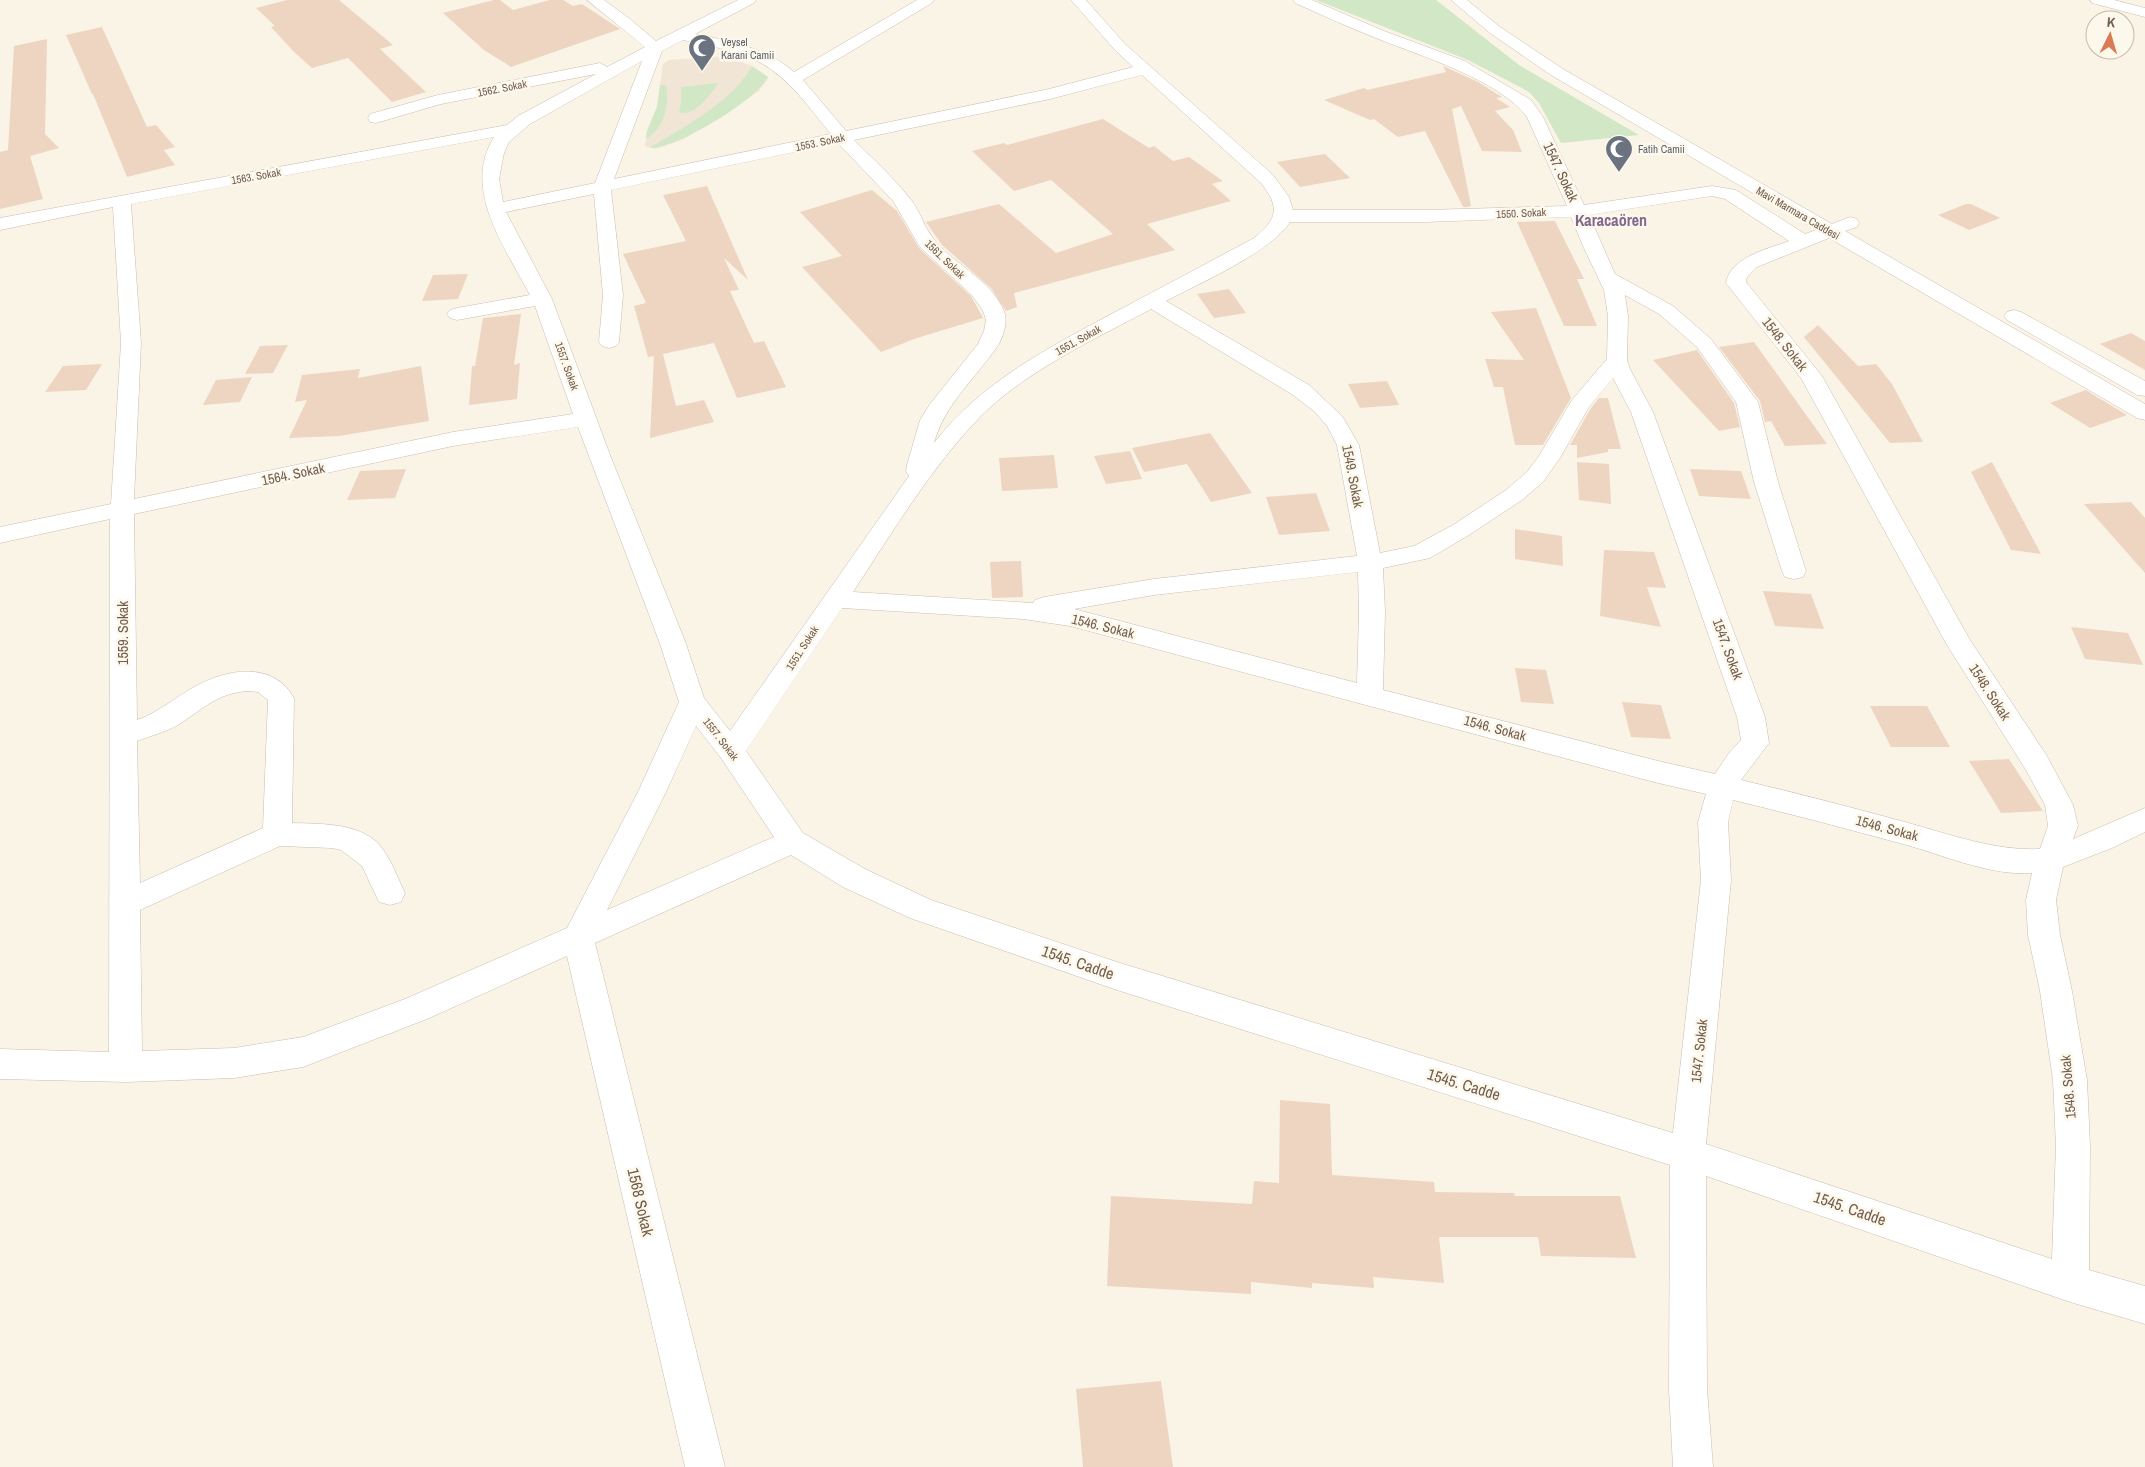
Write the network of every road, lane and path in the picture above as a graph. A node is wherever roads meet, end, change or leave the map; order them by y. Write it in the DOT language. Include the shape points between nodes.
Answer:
graph roads {
  1 [pos="594,0"];
  2 [pos="927,0"];
  3 [pos="1078,0"];
  4 [pos="1300,0"];
  5 [pos="1458,0"];
  6 [pos="1484,0"];
  7 [pos="2097,0"];
  8 [pos="741,1"];
  9 [pos="2144,12"];
  10 [pos="682,35"];
  11 [pos="655,48"];
  12 [pos="628,62"];
  13 [pos="1145,69"];
  14 [pos="794,79"];
  15 [pos="512,86"];
  16 [pos="376,118"];
  17 [pos="518,124"];
  18 [pos="843,138"];
  19 [pos="602,187"];
  20 [pos="122,200"];
  21 [pos="495,209"];
  22 [pos="1578,211"];
  23 [pos="1283,216"];
  24 [pos="0,224"];
  25 [pos="1840,227"];
  26 [pos="1802,241"];
  27 [pos="1945,277"];
  28 [pos="1610,278"];
  29 [pos="542,299"];
  30 [pos="1151,300"];
  31 [pos="1997,307"];
  32 [pos="457,314"];
  33 [pos="610,342"];
  34 [pos="1617,360"];
  35 [pos="2145,390"];
  36 [pos="2145,414"];
  37 [pos="586,419"];
  38 [pos="914,485"];
  39 [pos="122,509"];
  40 [pos="0,535"];
  41 [pos="1370,563"];
  42 [pos="1794,571"];
  43 [pos="834,598"];
  44 [pos="1023,610"];
  45 [pos="1370,695"];
  46 [pos="692,702"];
  47 [pos="123,735"];
  48 [pos="731,751"];
  49 [pos="1722,787"];
  50 [pos="2145,819"];
  51 [pos="277,834"];
  52 [pos="793,841"];
  53 [pos="2050,860"];
  54 [pos="390,892"];
  55 [pos="124,904"];
  56 [pos="578,937"];
  57 [pos="0,1064"];
  58 [pos="126,1067"];
  59 [pos="1688,1154"];
  60 [pos="2070,1283"];
  61 [pos="2145,1305"];
  62 [pos="705,1467"];
  63 [pos="1693,1467"];
  1 -- 11 [label="street"];
  2 -- 14 [label="street"];
  3 -- 13 [label="street" via="1120,47"];
  4 -- 22 [label="street, 1547. Sokak" via="1458,64 1519,98 1535,117"];
  5 -- 25 [label="street, Mavi Marmara Caddesi" via="1557,72"];
  6 -- 25 [label="street" via="1579,68"];
  7 -- 9 [label="street"];
  8 -- 10 [label="street, 1557. Sokak"];
  10 -- 11 [label="street, 1557. Sokak"];
  10 -- 14 [label="street, 1561. Sokak" via="766,59"];
  11 -- 12 [label="street, 1557. Sokak"];
  11 -- 19 [label="street"];
  12 -- 15 [label="street, 1562. Sokak"];
  12 -- 17 [label="street, 1557. Sokak"];
  13 -- 18 [label="street, 1553. Sokak" via="1050,94"];
  13 -- 23 [label="street" via="1268,179 1281,196"];
  14 -- 18 [label="street, 1561. Sokak"];
  15 -- 16 [label="street, 1562. Sokak" via="438,100"];
  15 -- 17 [label="street"];
  17 -- 20 [label="street, 1563. Sokak"];
  17 -- 21 [label="street, 1557. Sokak" via="501,140 495,153 490,179"];
  18 -- 19 [label="street, 1553. Sokak"];
  18 -- 38 [label="street, 1561. Sokak" via="908,207 918,231 928,244 994,310 996,320 990,343 931,420"];
  19 -- 21 [label="street, 1553. Sokak"];
  19 -- 33 [label="street" via="613,295"];
  20 -- 24 [label="street, 1563. Sokak"];
  20 -- 39 [label="street, 1559. Sokak" via="132,343"];
  21 -- 29 [label="street, 1557. Sokak"];
  22 -- 23 [label="street, 1550. Sokak" via="1434,216"];
  22 -- 26 [label="street, 1550. Sokak" via="1700,192 1721,192 1730,194"];
  22 -- 28 [label="street, 1547. Sokak" via="1589,241"];
  23 -- 30 [label="street, 1551. Sokak" via="1261,242"];
  25 -- 26 [label="street, 1548. Sokak"];
  25 -- 27 [label="street"];
  25 -- 36 [label="street, Mavi Marmara Caddesi"];
  26 -- 53 [label="street, 1548. Sokak" via="1750,263 1737,276 1736,283 1810,376 1960,645 2037,764 2059,805 2063,826"];
  28 -- 34 [label="street, 1547. Sokak" via="1618,316"];
  28 -- 42 [label="street" via="1666,310 1704,343 1747,402 1766,482"];
  29 -- 32 [label="street"];
  29 -- 37 [label="street, 1557. Sokak"];
  30 -- 38 [label="street, 1551. Sokak" via="1067,346 1004,386 974,411"];
  30 -- 41 [label="street, 1549. Sokak" via="1282,377 1333,416 1348,445"];
  31 -- 35 [label="street"];
  34 -- 41 [label="street" via="1580,405 1535,477 1514,496 1421,552"];
  34 -- 49 [label="street, 1547. Sokak" via="1648,429 1751,717 1755,744 1739,760"];
  37 -- 39 [label="street, 1564. Sokak" via="453,439"];
  37 -- 46 [label="street, 1557. Sokak" via="672,641"];
  38 -- 43 [label="street, 1551. Sokak"];
  39 -- 40 [label="street, 1564. Sokak"];
  39 -- 47 [label="street, 1559. Sokak"];
  41 -- 44 [label="street" via="1154,586"];
  41 -- 45 [label="street, 1549. Sokak"];
  43 -- 44 [label="street, 1546. Sokak"];
  43 -- 48 [label="street, 1551. Sokak"];
  44 -- 45 [label="street, 1546. Sokak" via="1070,617"];
  45 -- 49 [label="street, 1546. Sokak"];
  46 -- 48 [label="street, 1557. Sokak"];
  46 -- 56 [label="street" via="646,806"];
  47 -- 51 [label="street" via="160,722 219,687 244,682 269,684 281,698"];
  47 -- 55 [label="street, 1559. Sokak"];
  48 -- 52 [label="street, 1557. Sokak"];
  49 -- 53 [label="street, 1546. Sokak" via="2017,862"];
  49 -- 59 [label="street, 1547. Sokak" via="1713,822 1716,880"];
  50 -- 53 [label="street, 1546. Sokak"];
  51 -- 54 [label="street" via="332,836 356,844 373,858"];
  51 -- 55 [label="street"];
  52 -- 56 [label="street"];
  52 -- 59 [label="street, 1545. Cadde" via="854,878 920,909 1116,976"];
  53 -- 60 [label="street, 1548. Sokak" via="2042,900 2044,935 2070,1080 2073,1146"];
  55 -- 58 [label="street, 1559. Sokak"];
  56 -- 58 [label="street" via="416,1009 303,1052 234,1063"];
  56 -- 62 [label="street, 1568 Sokak"];
  57 -- 58 [label="street"];
  59 -- 60 [label="street, 1545. Cadde"];
  59 -- 63 [label="street, 1547. Sokak" via="1688,1389"];
  60 -- 61 [label="street, 1545. Cadde"];
}
